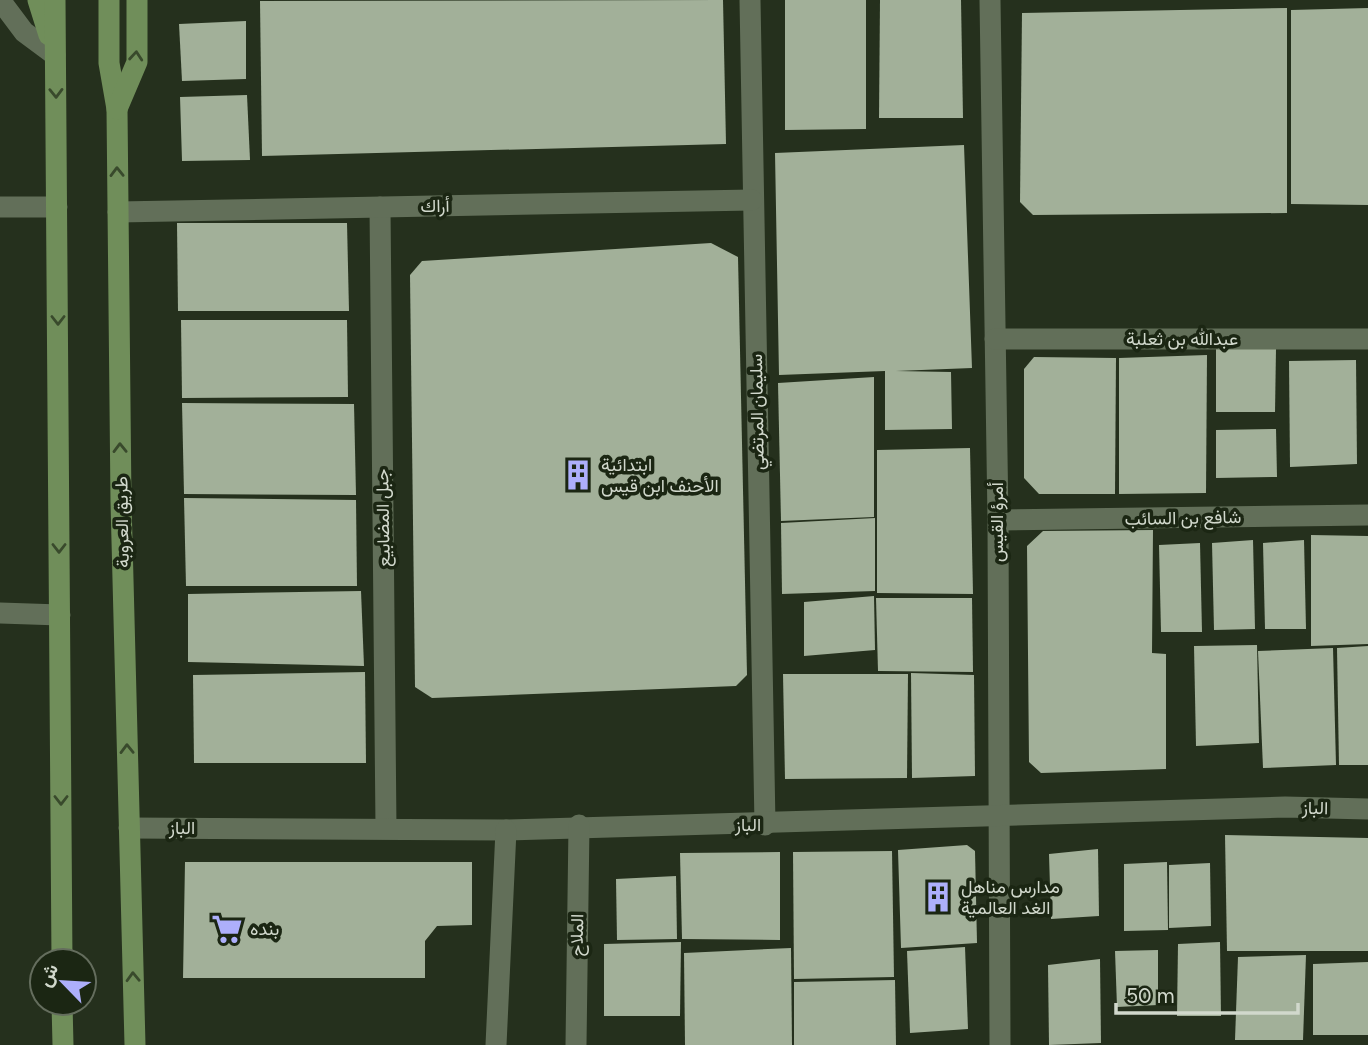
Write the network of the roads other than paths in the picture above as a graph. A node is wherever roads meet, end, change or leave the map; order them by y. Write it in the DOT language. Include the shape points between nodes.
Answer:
graph roads {
  1 [pos="0,0"];
  2 [pos="38,0"];
  3 [pos="55,0"];
  4 [pos="109,0"];
  5 [pos="137,0"];
  6 [pos="750,0"];
  7 [pos="990,0"];
  8 [pos="55,55"];
  9 [pos="117,109"];
  10 [pos="752,200"];
  11 [pos="0,207"];
  12 [pos="57,207"];
  13 [pos="380,207"];
  14 [pos="118,212"];
  15 [pos="995,339"];
  16 [pos="1368,339"];
  17 [pos="1368,515"];
  18 [pos="998,520"];
  19 [pos="0,613"];
  20 [pos="60,615"];
  21 [pos="1368,809"];
  22 [pos="998,818"];
  23 [pos="579,825"];
  24 [pos="765,825"];
  25 [pos="129,828"];
  26 [pos="386,828"];
  27 [pos="506,830"];
  28 [pos="62,947"];
  29 [pos="62,1017"];
  30 [pos="63,1045"];
  31 [pos="135,1045"];
  32 [pos="496,1045"];
  33 [pos="576,1045"];
  34 [pos="1000,1045"];
  1 -- 8 [label="street" via="24,32"];
  2 -- 8 [label="main road"];
  3 -- 8 [label="main road"];
  4 -- 9 [label="main road, طريق العروبة" via="109,63"];
  9 -- 5 [label="main road, one-way" via="137,62"];
  6 -- 10 [label="street, سليمان المرتضي"];
  7 -- 15 [label="street, أمرؤ القيس"];
  8 -- 12 [label="main road, one-way"];
  14 -- 9 [label="main road, طريق العروبة, one-way"];
  10 -- 13 [label="street, أراك"];
  10 -- 24 [label="street, سليمان المرتضي"];
  11 -- 12 [label="street"];
  12 -- 20 [label="main road, one-way"];
  13 -- 14 [label="street, أراك"];
  13 -- 26 [label="street, جبل المضابيع"];
  25 -- 14 [label="main road, طريق العروبة, one-way"];
  15 -- 16 [label="street, عبدالله بن ثعلبة"];
  15 -- 18 [label="street, أمرؤ القيس"];
  17 -- 18 [label="street, شافع بن السائب"];
  18 -- 22 [label="street, أمرؤ القيس"];
  19 -- 20 [label="street"];
  20 -- 28 [label="main road, one-way"];
  21 -- 22 [label="street, الباز" via="1285,807"];
  22 -- 24 [label="street, الباز"];
  22 -- 34 [label="street, أمرؤ القيس"];
  23 -- 24 [label="street, الباز"];
  23 -- 27 [label="street, الباز"];
  23 -- 33 [label="street, الملاح"];
  25 -- 26 [label="street, الباز"];
  31 -- 25 [label="main road, طريق العروبة, one-way"];
  26 -- 27 [label="street, الباز"];
  27 -- 32 [label="street"];
  29 -- 30 [label="main road"];
}
